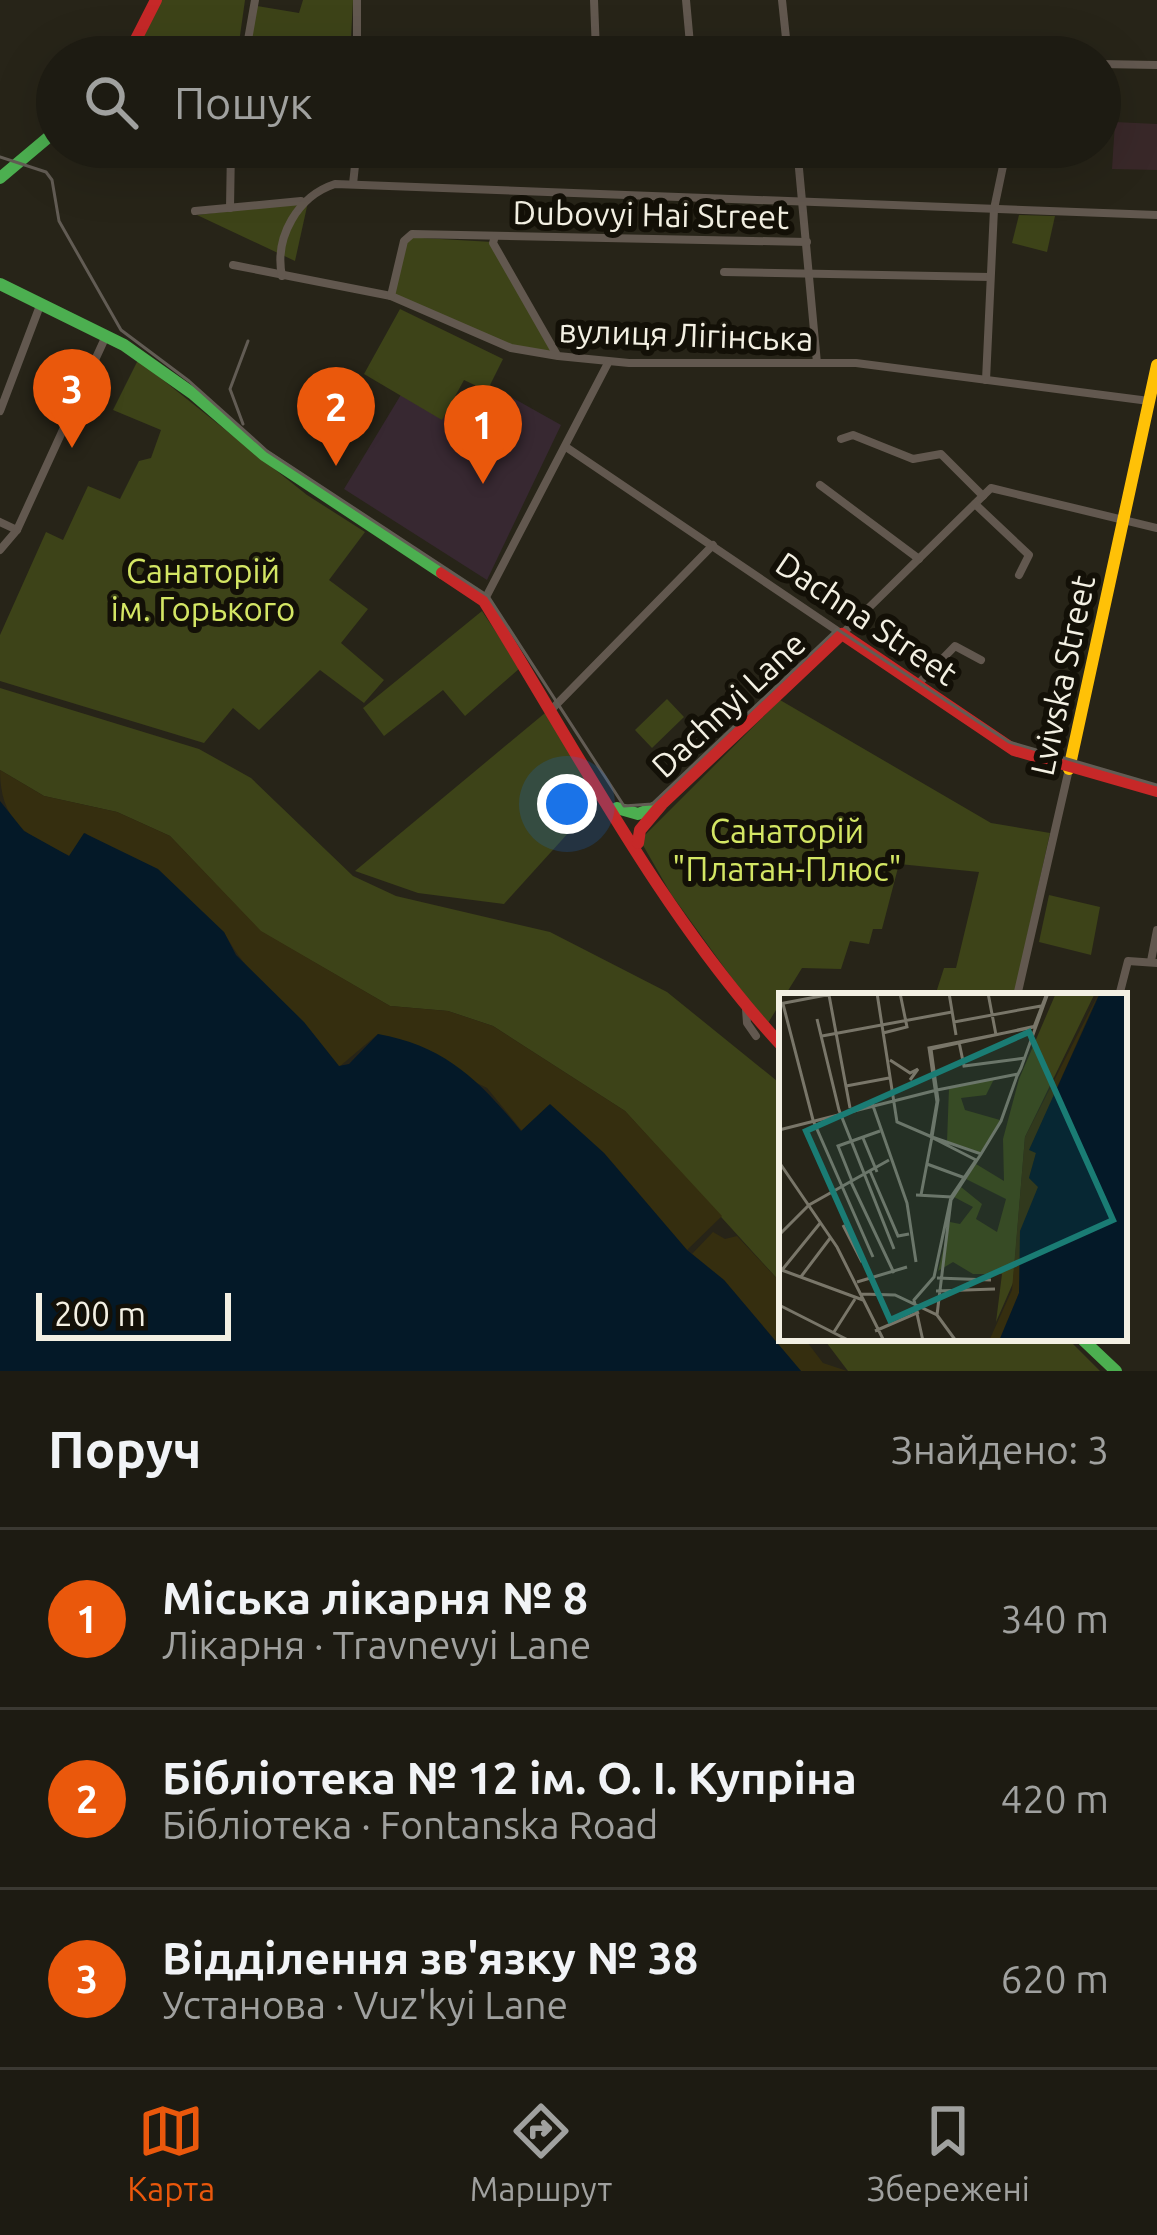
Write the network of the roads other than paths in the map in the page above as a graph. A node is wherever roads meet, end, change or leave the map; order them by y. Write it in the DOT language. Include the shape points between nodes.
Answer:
graph roads {
  1 [pos="156,0"];
  2 [pos="255,0"];
  3 [pos="357,0"];
  4 [pos="594,0"];
  5 [pos="686,0"];
  6 [pos="782,0"];
  7 [pos="138,36"];
  8 [pos="249,36"];
  9 [pos="357,36"];
  10 [pos="595,36"];
  11 [pos="689,36"];
  12 [pos="785,36"];
  13 [pos="1121,64"];
  14 [pos="1157,65"];
  15 [pos="36,148"];
  16 [pos="230,168"];
  17 [pos="355,168"];
  18 [pos="799,168"];
  19 [pos="1003,168"];
  20 [pos="0,178"];
  21 [pos="353,184"];
  22 [pos="803,200"];
  23 [pos="302,201"];
  24 [pos="230,208"];
  25 [pos="994,209"];
  26 [pos="195,211"];
  27 [pos="1157,215"];
  28 [pos="495,236"];
  29 [pos="807,242"];
  30 [pos="233,266"];
  31 [pos="724,272"];
  32 [pos="811,274"];
  33 [pos="282,275"];
  34 [pos="990,277"];
  35 [pos="0,284"];
  36 [pos="391,296"];
  37 [pos="41,302"];
  38 [pos="106,336"];
  39 [pos="558,356"];
  40 [pos="609,362"];
  41 [pos="817,363"];
  42 [pos="1157,365"];
  43 [pos="986,380"];
  44 [pos="1149,401"];
  45 [pos="0,411"];
  46 [pos="841,439"];
  47 [pos="566,447"];
  48 [pos="820,485"];
  49 [pos="983,496"];
  50 [pos="974,504"];
  51 [pos="1125,518"];
  52 [pos="0,522"];
  53 [pos="1157,528"];
  54 [pos="17,530"];
  55 [pos="713,545"];
  56 [pos="0,550"];
  57 [pos="919,559"];
  58 [pos="1019,574"];
  59 [pos="484,601"];
  60 [pos="842,634"];
  61 [pos="982,660"];
  62 [pos="916,685"];
  63 [pos="552,709"];
  64 [pos="1070,769"];
  65 [pos="1157,791"];
  66 [pos="610,802"];
  67 [pos="662,804"];
  68 [pos="638,846"];
  69 [pos="1157,931"];
  70 [pos="1154,962"];
  71 [pos="1018,993"];
  72 [pos="1120,993"];
  73 [pos="746,1007"];
  74 [pos="756,1036"];
  75 [pos="779,1043"];
  76 [pos="1084,1341"];
  77 [pos="1116,1371"];
  1 -- 7 [label="main road"];
  2 -- 8 [label="street"];
  3 -- 9 [label="street"];
  4 -- 10 [label="street"];
  5 -- 11 [label="street"];
  6 -- 12 [label="street"];
  13 -- 14 [label="street"];
  15 -- 20 [label="main road"];
  16 -- 24 [label="street"];
  17 -- 21 [label="street"];
  18 -- 22 [label="street"];
  19 -- 25 [label="street"];
  21 -- 22 [label="street"];
  21 -- 23 [label="street"];
  22 -- 25 [label="street"];
  22 -- 29 [label="street"];
  23 -- 24 [label="street"];
  23 -- 33 [label="street" via="278,255"];
  24 -- 26 [label="street"];
  25 -- 27 [label="street"];
  25 -- 34 [label="street"];
  28 -- 29 [label="street, Dubovyi Hai Street"];
  28 -- 36 [label="street, Dubovyi Hai Street" via="409,234"];
  28 -- 39 [label="street"];
  29 -- 32 [label="street"];
  30 -- 33 [label="street, вулиця Лігінська"];
  31 -- 32 [label="street"];
  32 -- 34 [label="street"];
  32 -- 41 [label="street"];
  33 -- 36 [label="street, вулиця Лігінська"];
  34 -- 43 [label="street"];
  35 -- 37 [label="main road"];
  36 -- 39 [label="street, вулиця Лігінська" via="511,348"];
  37 -- 38 [label="main road"];
  37 -- 45 [label="street"];
  38 -- 54 [label="street"];
  38 -- 59 [label="main road" via="166,373 264,455"];
  39 -- 40 [label="street, вулиця Лігінська"];
  40 -- 41 [label="street, вулиця Лігінська"];
  40 -- 47 [label="street"];
  41 -- 43 [label="street, вулиця Лігінська"];
  42 -- 44 [label="main road, Lvivska Street"];
  43 -- 44 [label="street, вулиця Лігінська"];
  44 -- 51 [label="main road, Lvivska Street"];
  46 -- 49 [label="street" via="853,435 913,459 941,454"];
  47 -- 55 [label="street, Dachna Street"];
  47 -- 59 [label="street"];
  48 -- 57 [label="street"];
  49 -- 50 [label="street, Dachnyi Lane"];
  49 -- 51 [label="street" via="996,488"];
  50 -- 57 [label="street, Dachnyi Lane"];
  50 -- 58 [label="street" via="1029,555"];
  51 -- 53 [label="street"];
  51 -- 64 [label="main road, Lvivska Street"];
  52 -- 54 [label="street"];
  54 -- 56 [label="street"];
  55 -- 60 [label="street, Dachna Street"];
  55 -- 63 [label="street"];
  57 -- 60 [label="street, Dachnyi Lane"];
  59 -- 63 [label="main road"];
  60 -- 62 [label="main road, Dachna Street"];
  60 -- 67 [label="main road, Dachnyi Lane"];
  61 -- 62 [label="street" via="955,646"];
  62 -- 64 [label="main road, Dachna Street" via="1014,750"];
  63 -- 66 [label="main road"];
  64 -- 65 [label="main road, Dachna Street"];
  64 -- 71 [label="street, Lvivska Street"];
  66 -- 67 [label="main road, Dachnyi Lane" via="631,814"];
  66 -- 68 [label="main road"];
  67 -- 68 [label="main road, Dachnyi Lane" via="640,830"];
  68 -- 73 [label="main road"];
  69 -- 70 [label="street"];
  70 -- 72 [label="street" via="1128,961"];
  73 -- 74 [label="street"];
  73 -- 75 [label="main road"];
  76 -- 77 [label="main road"];
}
